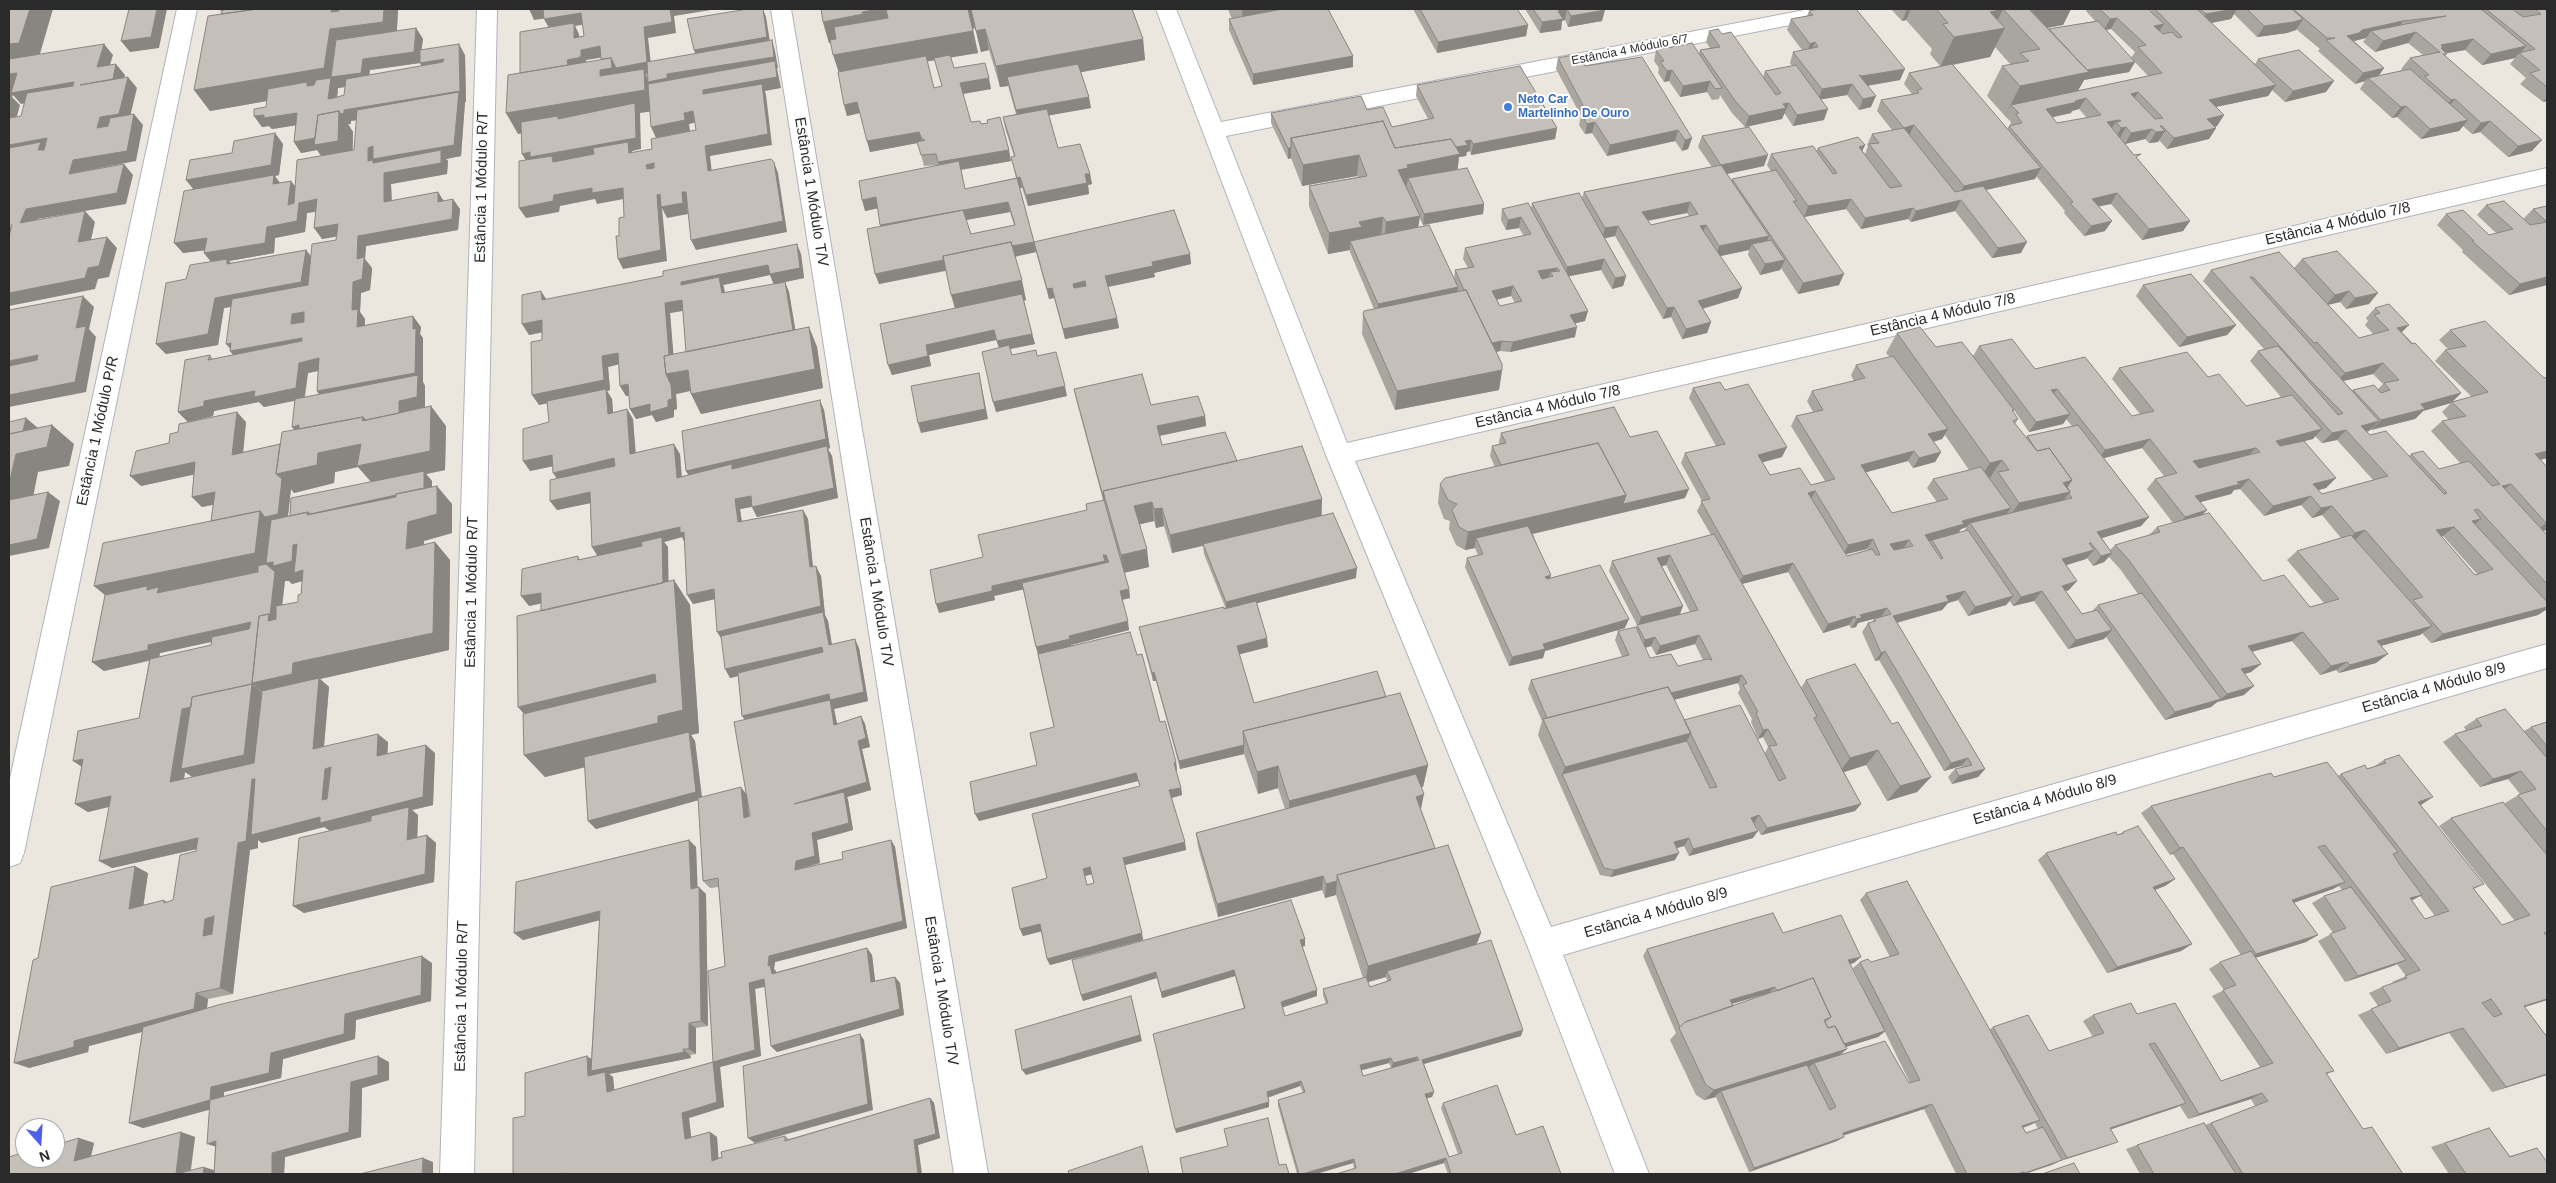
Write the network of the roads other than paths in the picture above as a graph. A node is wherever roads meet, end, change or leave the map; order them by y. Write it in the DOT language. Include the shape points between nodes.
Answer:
graph roads {
  1 [pos="187,9"];
  2 [pos="487,9"];
  3 [pos="781,9"];
  4 [pos="1166,9"];
  5 [pos="1841,9"];
  6 [pos="1213,131"];
  7 [pos="2547,176"];
  8 [pos="1339,455"];
  9 [pos="2547,656"];
  10 [pos="9,853"];
  11 [pos="1543,945"];
  12 [pos="458,1174"];
  13 [pos="971,1174"];
  14 [pos="1632,1174"];
  1 -- 10 [label="street, Estância 1 Módulo P/R"];
  2 -- 12 [label="street, Estância 1 Módulo R/T"];
  3 -- 13 [label="street, Estância 1 Módulo T/V"];
  4 -- 6 [label="street"];
  5 -- 6 [label="street, Estância 4 Módulo 6/7"];
  6 -- 8 [label="street"];
  7 -- 8 [label="street, Estância 4 Módulo 7/8"];
  8 -- 11 [label="street"];
  9 -- 11 [label="street, Estância 4 Módulo 8/9"];
  11 -- 14 [label="street"];
}
